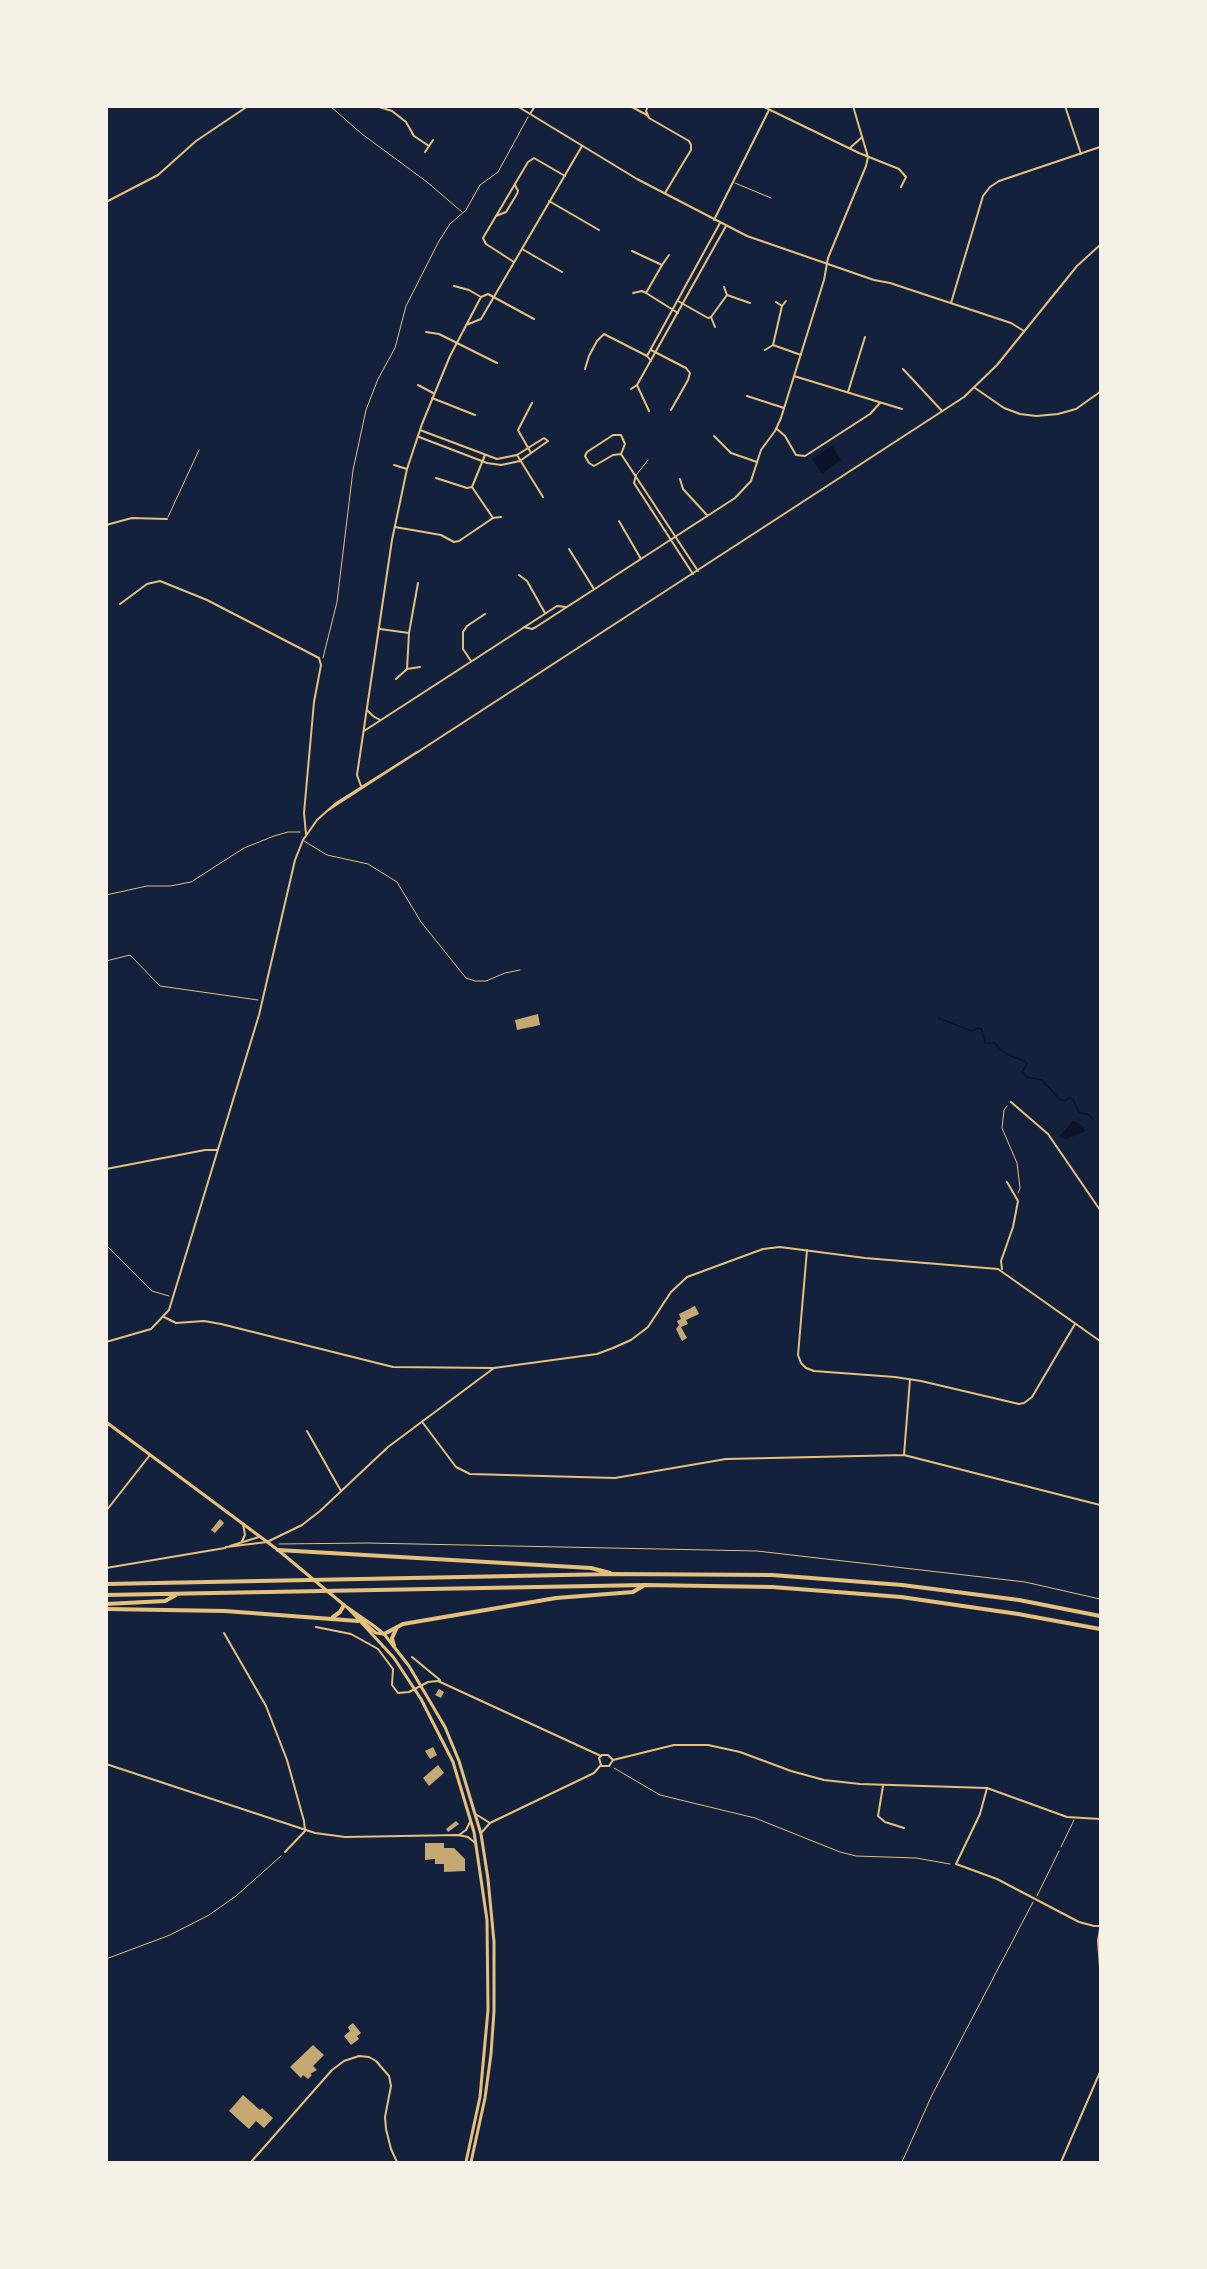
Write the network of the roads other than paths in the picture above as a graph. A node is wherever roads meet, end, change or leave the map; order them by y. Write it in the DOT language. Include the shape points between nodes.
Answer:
graph roads {
  1 [pos="248,106"];
  2 [pos="376,106"];
  3 [pos="395,106"];
  4 [pos="517,106"];
  5 [pos="534,106"];
  6 [pos="630,106"];
  7 [pos="648,106"];
  8 [pos="762,106"];
  9 [pos="853,106"];
  10 [pos="1065,106"];
  11 [pos="769,110"];
  12 [pos="392,111"];
  13 [pos="529,114"];
  14 [pos="646,115"];
  15 [pos="861,138"];
  16 [pos="433,140"];
  17 [pos="429,146"];
  18 [pos="582,146"];
  19 [pos="1101,147"];
  20 [pos="849,148"];
  21 [pos="425,152"];
  22 [pos="1081,154"];
  23 [pos="868,157"];
  24 [pos="565,176"];
  25 [pos="733,183"];
  26 [pos="515,185"];
  27 [pos="901,187"];
  28 [pos="665,193"];
  29 [pos="771,198"];
  30 [pos="549,201"];
  31 [pos="106,202"];
  32 [pos="496,216"];
  33 [pos="714,220"];
  34 [pos="720,223"];
  35 [pos="726,226"];
  36 [pos="598,230"];
  37 [pos="1101,245"];
  38 [pos="522,249"];
  39 [pos="632,251"];
  40 [pos="669,255"];
  41 [pos="514,262"];
  42 [pos="828,264"];
  43 [pos="662,265"];
  44 [pos="562,272"];
  45 [pos="454,286"];
  46 [pos="724,287"];
  47 [pos="633,293"];
  48 [pos="646,293"];
  49 [pos="727,295"];
  50 [pos="481,297"];
  51 [pos="494,298"];
  52 [pos="678,301"];
  53 [pos="786,301"];
  54 [pos="776,302"];
  55 [pos="750,303"];
  56 [pos="951,303"];
  57 [pos="683,304"];
  58 [pos="782,306"];
  59 [pos="673,310"];
  60 [pos="678,313"];
  61 [pos="711,317"];
  62 [pos="534,320"];
  63 [pos="466,325"];
  64 [pos="715,327"];
  65 [pos="1024,331"];
  66 [pos="426,332"];
  67 [pos="865,337"];
  68 [pos="456,343"];
  69 [pos="773,345"];
  70 [pos="651,350"];
  71 [pos="765,350"];
  72 [pos="657,353"];
  73 [pos="801,355"];
  74 [pos="647,356"];
  75 [pos="651,362"];
  76 [pos="497,363"];
  77 [pos="585,369"];
  78 [pos="903,369"];
  79 [pos="794,376"];
  80 [pos="418,385"];
  81 [pos="637,385"];
  82 [pos="975,388"];
  83 [pos="631,389"];
  84 [pos="848,392"];
  85 [pos="1101,392"];
  86 [pos="433,393"];
  87 [pos="747,396"];
  88 [pos="432,398"];
  89 [pos="532,403"];
  90 [pos="880,403"];
  91 [pos="784,408"];
  92 [pos="902,409"];
  93 [pos="671,410"];
  94 [pos="649,411"];
  95 [pos="943,412"];
  96 [pos="475,416"];
  97 [pos="777,429"];
  98 [pos="420,430"];
  99 [pos="418,436"];
  100 [pos="714,436"];
  101 [pos="528,448"];
  102 [pos="199,450"];
  103 [pos="531,453"];
  104 [pos="621,454"];
  105 [pos="485,455"];
  106 [pos="517,455"];
  107 [pos="648,460"];
  108 [pos="483,461"];
  109 [pos="520,461"];
  110 [pos="757,462"];
  111 [pos="394,465"];
  112 [pos="407,469"];
  113 [pos="636,475"];
  114 [pos="436,478"];
  115 [pos="680,479"];
  116 [pos="472,488"];
  117 [pos="543,497"];
  118 [pos="707,515"];
  119 [pos="501,517"];
  120 [pos="493,518"];
  121 [pos="167,519"];
  122 [pos="619,521"];
  123 [pos="106,525"];
  124 [pos="395,527"];
  125 [pos="675,536"];
  126 [pos="671,539"];
  127 [pos="569,549"];
  128 [pos="641,559"];
  129 [pos="698,571"];
  130 [pos="693,574"];
  131 [pos="519,575"];
  132 [pos="418,583"];
  133 [pos="594,589"];
  134 [pos="120,604"];
  135 [pos="567,607"];
  136 [pos="545,613"];
  137 [pos="485,614"];
  138 [pos="524,627"];
  139 [pos="379,629"];
  140 [pos="410,633"];
  141 [pos="471,662"];
  142 [pos="420,667"];
  143 [pos="406,669"];
  144 [pos="396,679"];
  145 [pos="367,710"];
  146 [pos="380,720"];
  147 [pos="364,731"];
  148 [pos="362,788"];
  149 [pos="306,834"];
  150 [pos="303,840"];
  151 [pos="520,970"];
  152 [pos="1011,1102"];
  153 [pos="217,1150"];
  154 [pos="106,1169"];
  155 [pos="1007,1182"];
  156 [pos="1101,1210"];
  157 [pos="807,1250"];
  158 [pos="1002,1270"];
  159 [pos="164,1317"];
  160 [pos="1075,1324"];
  161 [pos="1101,1341"];
  162 [pos="106,1342"];
  163 [pos="494,1368"];
  164 [pos="910,1379"];
  165 [pos="106,1422"];
  166 [pos="423,1423"];
  167 [pos="307,1431"];
  168 [pos="150,1455"];
  169 [pos="904,1455"];
  170 [pos="342,1492"];
  171 [pos="1101,1505"];
  172 [pos="106,1511"];
  173 [pos="243,1524"];
  174 [pos="259,1537"];
  175 [pos="267,1542"];
  176 [pos="241,1543"];
  177 [pos="226,1547"];
  178 [pos="278,1550"];
  179 [pos="106,1568"];
  180 [pos="614,1574"];
  181 [pos="106,1584"];
  182 [pos="645,1585"];
  183 [pos="178,1593"];
  184 [pos="106,1595"];
  185 [pos="106,1604"];
  186 [pos="344,1605"];
  187 [pos="106,1609"];
  188 [pos="350,1612"];
  189 [pos="1101,1616"];
  190 [pos="330,1618"];
  191 [pos="358,1621"];
  192 [pos="397,1626"];
  193 [pos="316,1627"];
  194 [pos="1101,1629"];
  195 [pos="224,1633"];
  196 [pos="384,1634"];
  197 [pos="394,1646"];
  198 [pos="412,1657"];
  199 [pos="443,1682"];
  200 [pos="422,1686"];
  201 [pos="415,1689"];
  202 [pos="601,1756"];
  203 [pos="613,1760"];
  204 [pos="106,1764"];
  205 [pos="601,1765"];
  206 [pos="883,1784"];
  207 [pos="987,1788"];
  208 [pos="477,1815"];
  209 [pos="470,1816"];
  210 [pos="1075,1818"];
  211 [pos="1100,1819"];
  212 [pos="490,1823"];
  213 [pos="904,1828"];
  214 [pos="305,1831"];
  215 [pos="481,1833"];
  216 [pos="458,1836"];
  217 [pos="477,1844"];
  218 [pos="1061,1847"];
  219 [pos="285,1852"];
  220 [pos="1101,1927"];
  221 [pos="1101,1967"];
  222 [pos="1101,2072"];
  223 [pos="251,2163"];
  224 [pos="397,2163"];
  225 [pos="466,2163"];
  226 [pos="471,2163"];
  227 [pos="1061,2163"];
  1 -- 31 [label="street" via="196,141 158,175"];
  2 -- 12 [label="street"];
  3 -- 12 [label="street"];
  4 -- 13 [label="street"];
  5 -- 13 [label="street"];
  6 -- 14 [label="street"];
  7 -- 14 [label="street"];
  8 -- 11 [label="street"];
  9 -- 15 [label="street"];
  10 -- 22 [label="street"];
  11 -- 20 [label="street"];
  11 -- 25 [label="street"];
  12 -- 17 [label="street" via="406,122 414,136"];
  13 -- 18 [label="street"];
  14 -- 28 [label="street" via="691,145"];
  15 -- 20 [label="street"];
  15 -- 23 [label="street"];
  16 -- 17 [label="street"];
  17 -- 21 [label="street"];
  18 -- 24 [label="street"];
  18 -- 28 [label="street"];
  19 -- 22 [label="street"];
  20 -- 23 [label="street"];
  22 -- 56 [label="street" via="999,181 987,190"];
  23 -- 27 [label="street" via="903,173 906,177"];
  23 -- 42 [label="street"];
  24 -- 26 [label="street" via="534,158"];
  24 -- 30 [label="street"];
  25 -- 29 [label="lane"];
  25 -- 33 [label="street"];
  26 -- 32 [label="street"];
  26 -- 32 [label="street" via="518,191 506,212"];
  28 -- 33 [label="street"];
  30 -- 36 [label="street"];
  30 -- 38 [label="street"];
  32 -- 41 [label="street" via="483,242"];
  33 -- 34 [label="street"];
  34 -- 35 [label="street"];
  34 -- 52 [label="street"];
  35 -- 42 [label="street"];
  35 -- 57 [label="street"];
  37 -- 65 [label="street" via="1077,266"];
  38 -- 41 [label="street"];
  38 -- 44 [label="street"];
  39 -- 43 [label="street"];
  40 -- 43 [label="street"];
  41 -- 51 [label="street"];
  42 -- 56 [label="street"];
  42 -- 73 [label="street"];
  43 -- 48 [label="street"];
  45 -- 50 [label="street"];
  46 -- 49 [label="street"];
  47 -- 48 [label="street"];
  48 -- 59 [label="street"];
  49 -- 55 [label="street"];
  49 -- 61 [label="street"];
  50 -- 51 [label="street" via="488,294"];
  50 -- 63 [label="street"];
  51 -- 62 [label="street"];
  51 -- 63 [label="street" via="481,319"];
  52 -- 57 [label="street"];
  52 -- 59 [label="street"];
  53 -- 58 [label="street"];
  54 -- 58 [label="street"];
  56 -- 65 [label="street"];
  57 -- 60 [label="street"];
  57 -- 61 [label="street"];
  58 -- 69 [label="street"];
  59 -- 60 [label="street"];
  59 -- 70 [label="street"];
  60 -- 72 [label="street"];
  61 -- 64 [label="street"];
  63 -- 68 [label="street"];
  65 -- 82 [label="street"];
  66 -- 68 [label="street"];
  67 -- 84 [label="street"];
  68 -- 76 [label="street"];
  68 -- 86 [label="street"];
  69 -- 71 [label="street"];
  69 -- 73 [label="street"];
  70 -- 72 [label="street"];
  70 -- 74 [label="street"];
  72 -- 75 [label="street"];
  72 -- 93 [label="street" via="690,373"];
  73 -- 79 [label="street"];
  74 -- 75 [label="street"];
  74 -- 77 [label="street" via="604,334"];
  75 -- 81 [label="street"];
  78 -- 95 [label="street"];
  79 -- 84 [label="street"];
  79 -- 91 [label="street"];
  80 -- 86 [label="street"];
  81 -- 83 [label="street"];
  81 -- 94 [label="street"];
  82 -- 85 [label="street" via="1004,408 1036,416 1068,412"];
  82 -- 95 [label="street"];
  84 -- 90 [label="street"];
  86 -- 88 [label="street"];
  87 -- 91 [label="street"];
  88 -- 96 [label="street"];
  88 -- 98 [label="street"];
  89 -- 101 [label="street" via="518,430"];
  90 -- 92 [label="street"];
  90 -- 97 [label="street" via="870,414 805,456 796,455"];
  91 -- 97 [label="street"];
  95 -- 129 [label="street"];
  97 -- 110 [label="street"];
  98 -- 99 [label="street"];
  98 -- 105 [label="street"];
  99 -- 108 [label="street"];
  99 -- 112 [label="street"];
  100 -- 110 [label="street" via="731,453"];
  101 -- 103 [label="street"];
  101 -- 103 [label="street" via="548,439"];
  101 -- 106 [label="street"];
  102 -- 121 [label="lane"];
  103 -- 109 [label="street"];
  104 -- 104 [label="street" via="625,443 617,434 585,456 595,466"];
  104 -- 113 [label="street"];
  105 -- 106 [label="street" via="501,459"];
  105 -- 108 [label="street"];
  106 -- 109 [label="street"];
  107 -- 113 [label="lane"];
  108 -- 109 [label="street" via="504,465"];
  108 -- 116 [label="street"];
  109 -- 117 [label="street"];
  110 -- 118 [label="street" via="744,490"];
  111 -- 112 [label="street"];
  112 -- 124 [label="street"];
  113 -- 125 [label="street"];
  113 -- 126 [label="street" via="634,483"];
  114 -- 116 [label="street"];
  115 -- 118 [label="street" via="683,489"];
  116 -- 120 [label="street"];
  118 -- 125 [label="street"];
  119 -- 120 [label="street"];
  120 -- 124 [label="street" via="454,542 441,535"];
  121 -- 123 [label="street" via="132,518"];
  122 -- 128 [label="street"];
  124 -- 139 [label="street"];
  125 -- 126 [label="street"];
  125 -- 129 [label="street"];
  126 -- 128 [label="street"];
  126 -- 130 [label="street"];
  127 -- 133 [label="street"];
  128 -- 133 [label="street"];
  129 -- 130 [label="street"];
  130 -- 148 [label="street"];
  131 -- 136 [label="street" via="527,581"];
  132 -- 140 [label="street"];
  133 -- 135 [label="street"];
  134 -- 149 [label="street" via="147,584 160,581 316,656 321,663 304,813"];
  135 -- 136 [label="street" via="557,606"];
  135 -- 138 [label="street" via="534,628"];
  136 -- 138 [label="street"];
  137 -- 141 [label="street" via="463,632 462,649"];
  138 -- 141 [label="street"];
  139 -- 140 [label="street"];
  139 -- 145 [label="street"];
  140 -- 143 [label="street"];
  141 -- 146 [label="street"];
  142 -- 143 [label="street"];
  143 -- 144 [label="street"];
  145 -- 146 [label="street"];
  145 -- 147 [label="street"];
  146 -- 147 [label="street"];
  147 -- 148 [label="street" via="357,775"];
  148 -- 149 [label="street" via="336,803"];
  149 -- 150 [label="street"];
  150 -- 151 [label="lane" via="327,855 368,864 397,882 421,922 466,978 486,981"];
  150 -- 153 [label="street" via="262,1000"];
  152 -- 156 [label="street" via="1048,1134"];
  153 -- 154 [label="street"];
  153 -- 159 [label="street" via="174,1297"];
  155 -- 158 [label="street" via="1017,1198"];
  157 -- 158 [label="street"];
  157 -- 163 [label="street" via="770,1248 687,1277 671,1292 645,1330 603,1352"];
  157 -- 164 [label="street" via="798,1355 801,1363 814,1371"];
  158 -- 160 [label="street"];
  159 -- 162 [label="street" via="144,1332"];
  159 -- 163 [label="street" via="176,1323 221,1324 393,1367"];
  160 -- 161 [label="street"];
  160 -- 164 [label="street" via="1032,1397 1024,1403"];
  163 -- 166 [label="street"];
  164 -- 169 [label="street"];
  165 -- 168 [label="main road"];
  166 -- 169 [label="street" via="456,1467 476,1475 615,1478 726,1460"];
  166 -- 170 [label="street" via="388,1448"];
  167 -- 170 [label="street"];
  168 -- 172 [label="street"];
  168 -- 173 [label="main road"];
  169 -- 171 [label="street"];
  170 -- 175 [label="street" via="302,1525"];
  173 -- 174 [label="main road"];
  173 -- 176 [label="street" via="245,1535"];
  174 -- 175 [label="main road"];
  174 -- 176 [label="street"];
  175 -- 177 [label="street"];
  175 -- 178 [label="main road"];
  176 -- 177 [label="street"];
  177 -- 179 [label="street"];
  178 -- 180 [label="highway" via="591,1568"];
  178 -- 186 [label="main road"];
  180 -- 181 [label="highway"];
  180 -- 189 [label="highway" via="843,1579 1003,1598"];
  182 -- 183 [label="highway"];
  182 -- 192 [label="highway" via="633,1592 556,1598"];
  182 -- 194 [label="highway" via="772,1587 901,1597"];
  183 -- 184 [label="highway"];
  183 -- 185 [label="highway" via="165,1601"];
  186 -- 188 [label="main road"];
  186 -- 190 [label="highway"];
  186 -- 196 [label="main road"];
  187 -- 190 [label="highway"];
  188 -- 191 [label="main road"];
  188 -- 196 [label="main road" via="376,1633"];
  190 -- 191 [label="highway"];
  191 -- 201 [label="main road" via="394,1658"];
  192 -- 196 [label="highway"];
  192 -- 197 [label="highway" via="392,1638"];
  193 -- 201 [label="street" via="341,1630 363,1639 390,1663 392,1685 398,1693"];
  195 -- 214 [label="street" via="266,1706 286,1760"];
  196 -- 197 [label="main road"];
  197 -- 200 [label="main road"];
  198 -- 199 [label="street"];
  199 -- 200 [label="street" via="434,1680"];
  199 -- 202 [label="street"];
  200 -- 201 [label="street"];
  200 -- 208 [label="main road" via="452,1743"];
  201 -- 209 [label="main road" via="449,1753"];
  202 -- 203 [label="street" via="608,1755"];
  202 -- 205 [label="street"];
  203 -- 205 [label="street" via="610,1765"];
  203 -- 206 [label="street" via="654,1748 692,1743 740,1752 810,1777"];
  204 -- 214 [label="street"];
  205 -- 212 [label="street" via="594,1773"];
  206 -- 207 [label="street"];
  206 -- 213 [label="street" via="878,1816"];
  207 -- 210 [label="street"];
  207 -- 220 [label="street" via="980,1815 956,1864 997,1879 1079,1922"];
  208 -- 212 [label="street"];
  208 -- 215 [label="main road"];
  209 -- 216 [label="street" via="468,1827"];
  209 -- 217 [label="main road"];
  210 -- 211 [label="street"];
  210 -- 218 [label="lane"];
  212 -- 215 [label="street"];
  214 -- 216 [label="street" via="345,1837"];
  214 -- 219 [label="street"];
  215 -- 226 [label="main road" via="491,1900 495,1977 491,2054"];
  216 -- 217 [label="street"];
  217 -- 225 [label="main road" via="487,1920 489,1976 485,2052"];
  220 -- 221 [label="street"];
  222 -- 227 [label="street"];
  223 -- 224 [label="street" via="332,2070 344,2061 364,2056 376,2061 388,2076 391,2086 386,2129"];
}
